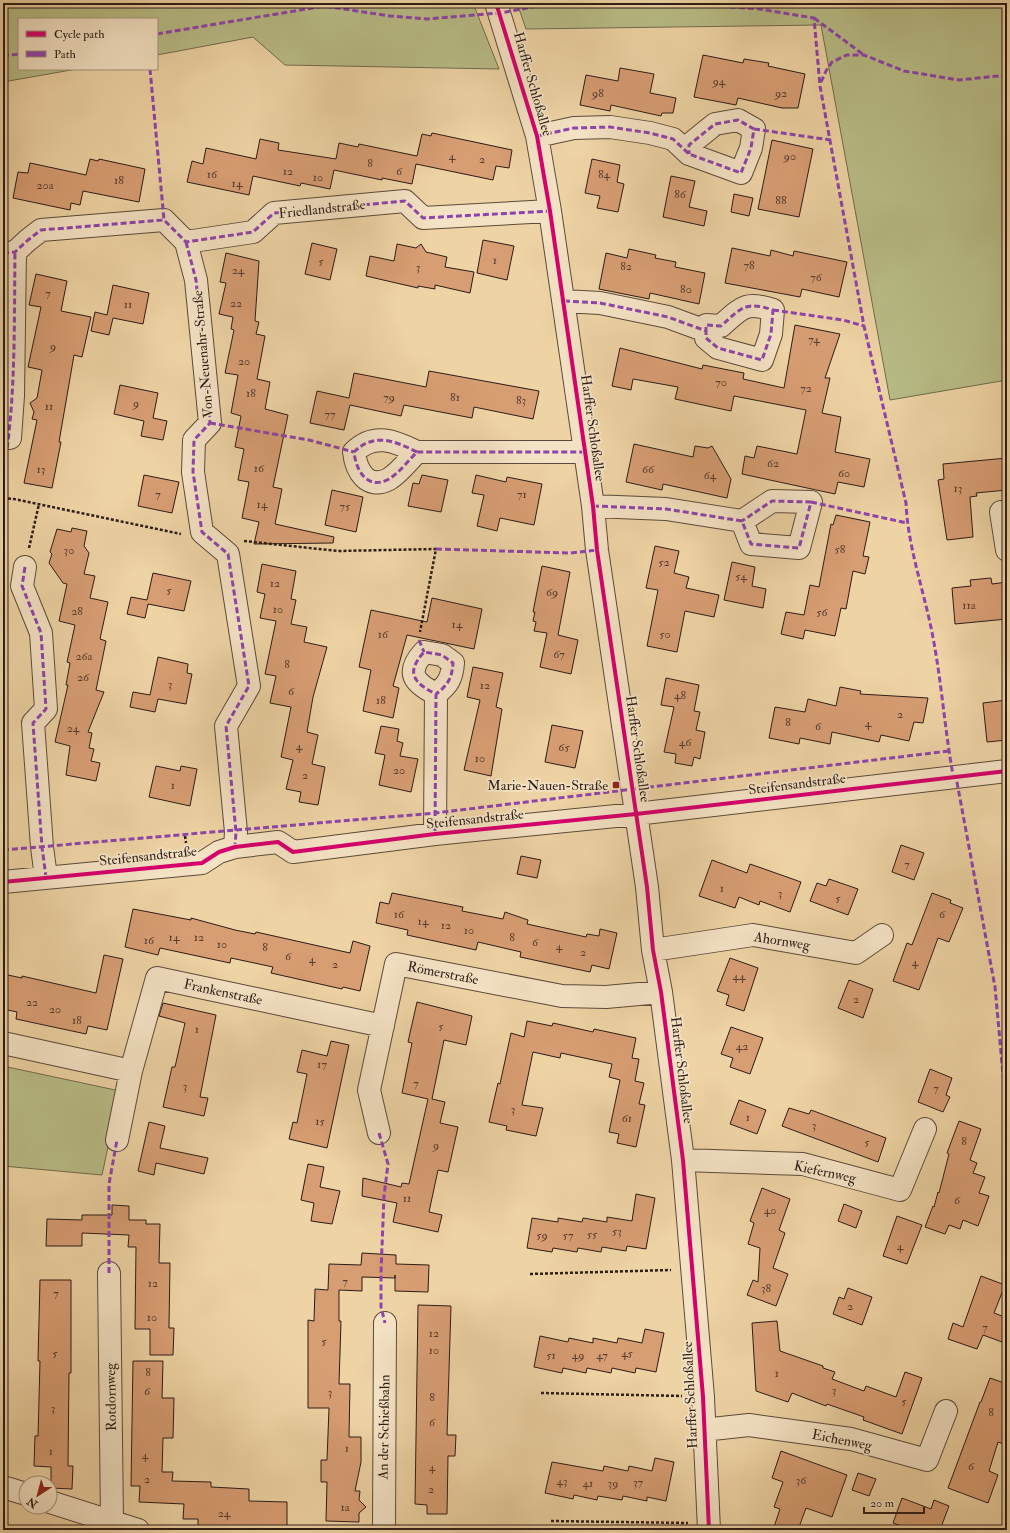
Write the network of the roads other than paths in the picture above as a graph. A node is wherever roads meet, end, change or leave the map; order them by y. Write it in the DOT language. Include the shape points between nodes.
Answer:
graph roads {
  1 [pos="496,3"];
  2 [pos="537,136"];
  3 [pos="689,154"];
  4 [pos="550,211"];
  5 [pos="186,242"];
  6 [pos="9,252"];
  7 [pos="564,301"];
  8 [pos="706,331"];
  9 [pos="10,438"];
  10 [pos="416,452"];
  11 [pos="586,452"];
  12 [pos="593,506"];
  13 [pos="1007,512"];
  14 [pos="742,520"];
  15 [pos="1007,550"];
  16 [pos="25,567"];
  17 [pos="436,694"];
  18 [pos="1007,771"];
  19 [pos="636,814"];
  20 [pos="435,834"];
  21 [pos="227,850"];
  22 [pos="3,869"];
  23 [pos="40,878"];
  24 [pos="3,882"];
  25 [pos="882,935"];
  26 [pos="653,950"];
  27 [pos="661,992"];
  28 [pos="384,1026"];
  29 [pos="3,1043"];
  30 [pos="131,1071"];
  31 [pos="925,1129"];
  32 [pos="379,1133"];
  33 [pos="118,1140"];
  34 [pos="683,1160"];
  35 [pos="109,1273"];
  36 [pos="385,1323"];
  37 [pos="946,1411"];
  38 [pos="703,1430"];
  39 [pos="3,1487"];
  40 [pos="18,1492"];
  41 [pos="58,1504"];
  42 [pos="112,1521"];
  43 [pos="709,1527"];
  44 [pos="138,1530"];
  45 [pos="384,1530"];
  1 -- 2 [label="street, Harffer Schloßallee"];
  2 -- 3 [label="street, Harffer Schloßallee" via="574,128 610,127 673,139"];
  2 -- 4 [label="street, Harffer Schloßallee"];
  4 -- 5 [label="street, Friedlandstraße" via="423,218 405,201 274,213 253,232"];
  4 -- 7 [label="street, Harffer Schloßallee"];
  5 -- 6 [label="street" via="164,220 41,230"];
  5 -- 21 [label="street, Von-Neuenahr-Straße" via="196,280 210,423 194,440 193,472 202,532 228,554 248,686 226,726 236,832"];
  6 -- 9 [label="street" via="13,396"];
  7 -- 8 [label="street" via="600,304 668,317"];
  7 -- 11 [label="street, Harffer Schloßallee"];
  10 -- 11 [label="street, Harffer Schloßallee"];
  11 -- 12 [label="street, Harffer Schloßallee"];
  12 -- 14 [label="street" via="666,509"];
  12 -- 19 [label="street, Harffer Schloßallee" via="597,550"];
  13 -- 15 [label="street" via="1001,512"];
  16 -- 23 [label="street" via="22,586 41,633 46,709 32,723 42,847"];
  17 -- 20 [label="street, Steifensandstraße"];
  18 -- 19 [label="street, Steifensandstraße"];
  19 -- 20 [label="street, Steifensandstraße"];
  19 -- 26 [label="street, Harffer Schloßallee"];
  20 -- 21 [label="street, Steifensandstraße" via="293,852 278,842"];
  21 -- 23 [label="street, Steifensandstraße" via="207,848 161,852 149,867"];
  22 -- 23 [label="street" via="18,867"];
  23 -- 24 [label="street, Steifensandstraße"];
  25 -- 26 [label="street, Ahornweg" via="856,953 753,935"];
  26 -- 27 [label="street, Harffer Schloßallee"];
  27 -- 28 [label="street, Römerstraße" via="606,997 562,996 396,964"];
  27 -- 34 [label="street, Harffer Schloßallee"];
  28 -- 30 [label="street, Frankenstraße" via="156,978"];
  28 -- 32 [label="street, Römerstraße" via="369,1090"];
  29 -- 30 [label="street"];
  30 -- 33 [label="street, Frankenstraße"];
  31 -- 34 [label="street, Kiefernweg" via="900,1190 803,1164"];
  34 -- 38 [label="street, Harffer Schloßallee" via="703,1397"];
  35 -- 42 [label="street, Rotdornweg"];
  36 -- 45 [label="street, An der Schießbahn"];
  37 -- 38 [label="street, Eichenweg" via="927,1460 851,1439 749,1425"];
  38 -- 43 [label="street, Harffer Schloßallee"];
  39 -- 40 [label="street"];
  41 -- 42 [label="street"];
  42 -- 44 [label="street"];
}
